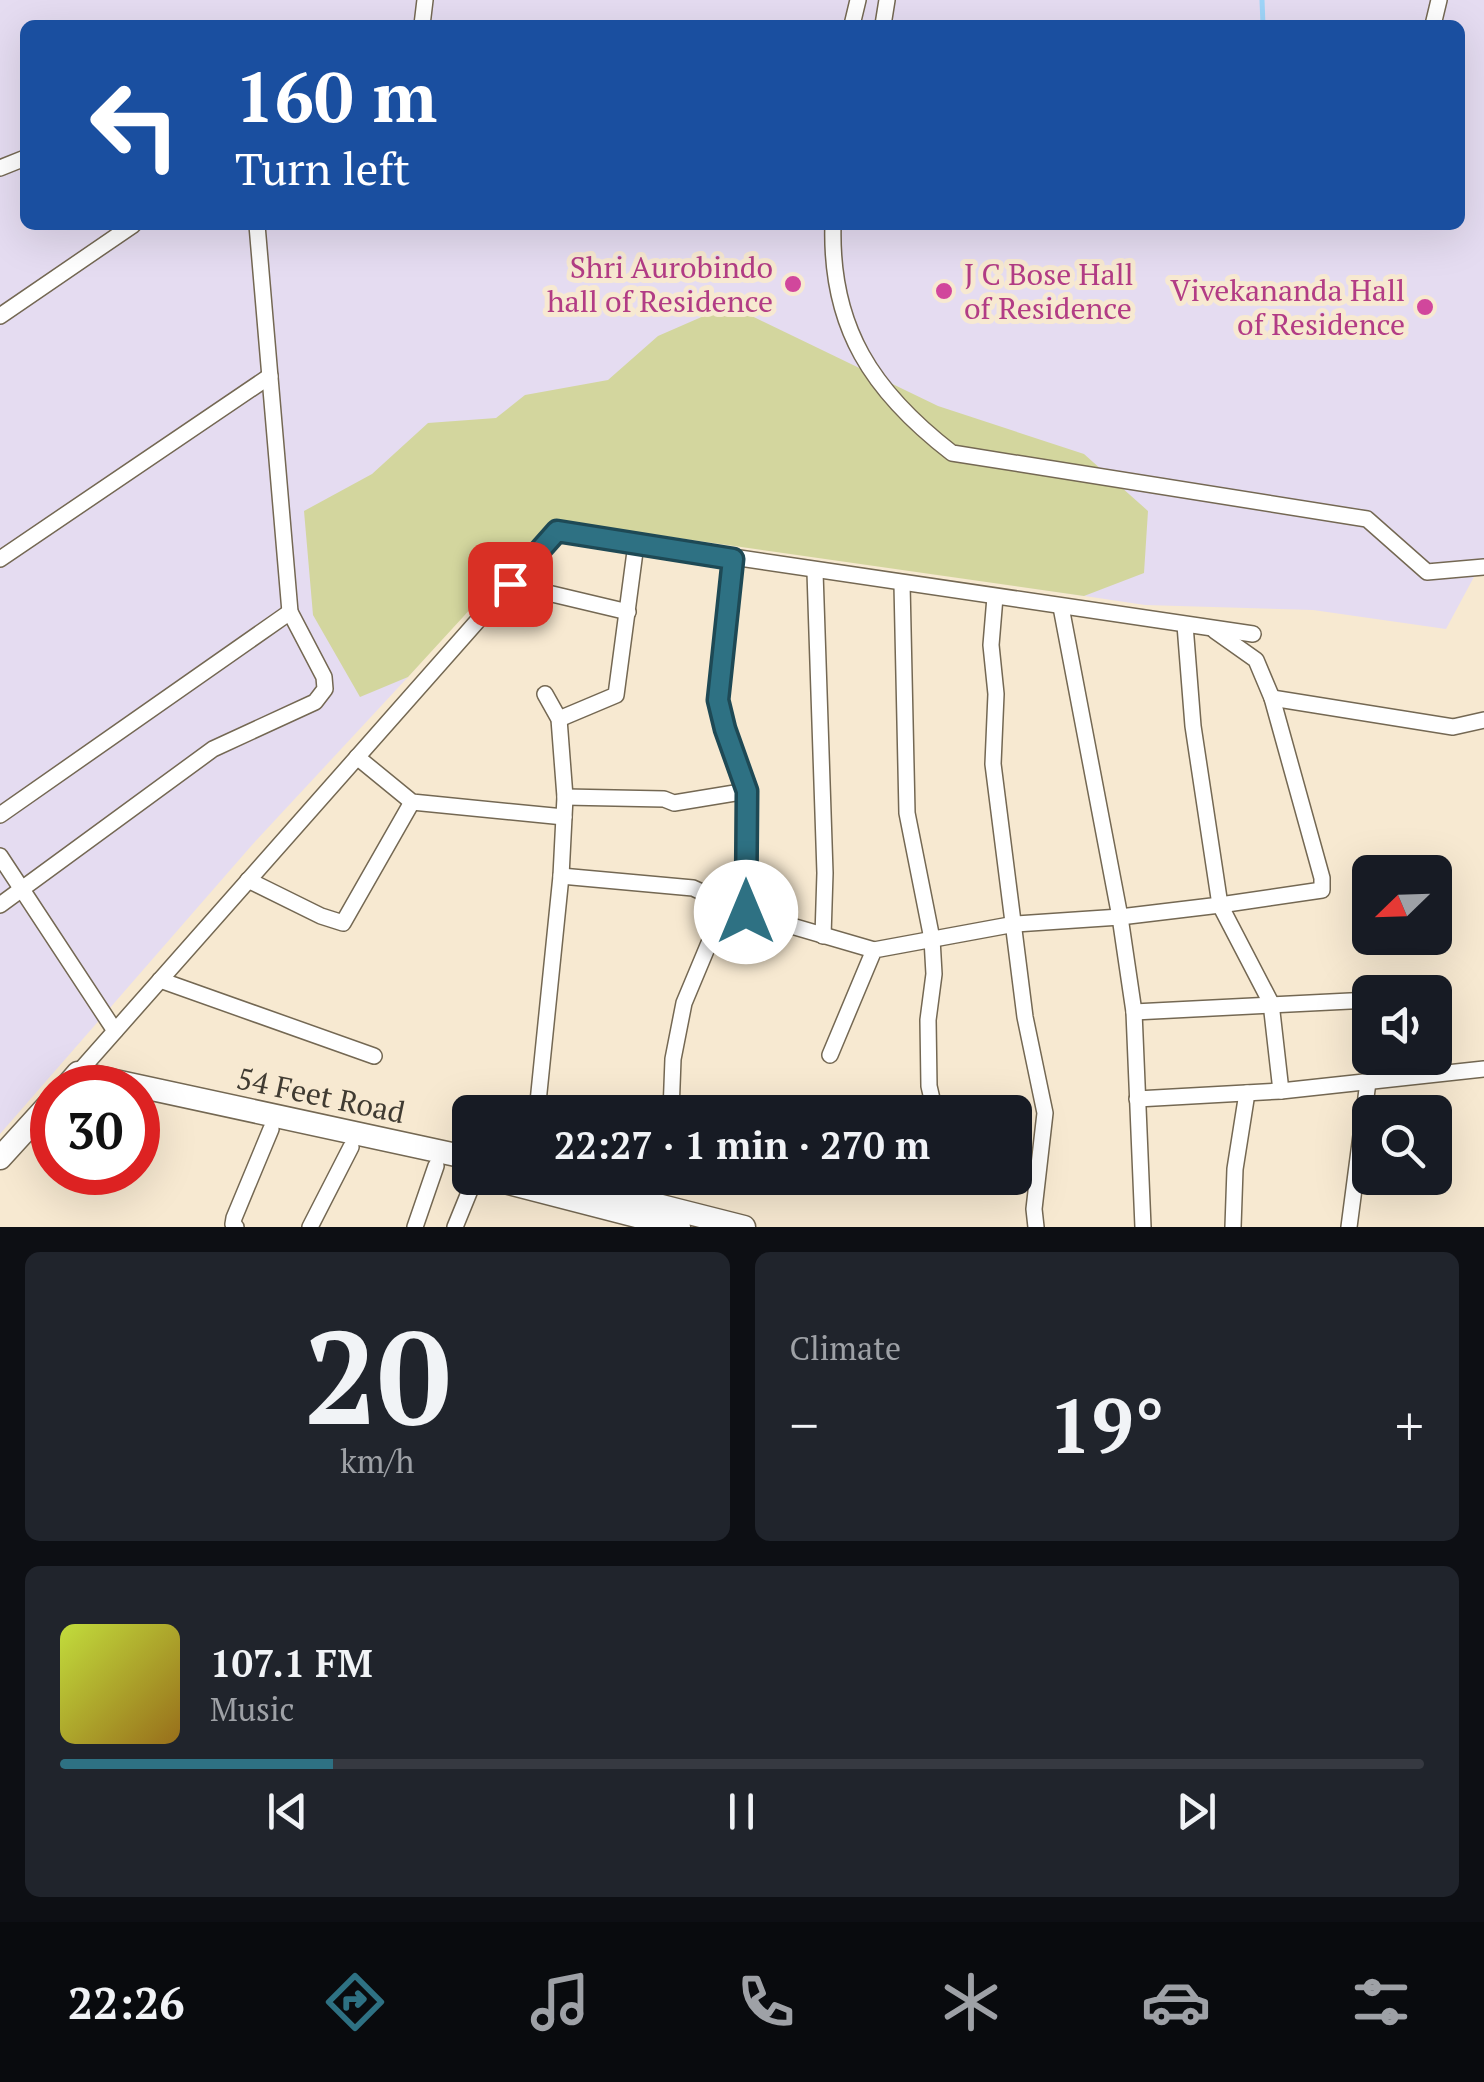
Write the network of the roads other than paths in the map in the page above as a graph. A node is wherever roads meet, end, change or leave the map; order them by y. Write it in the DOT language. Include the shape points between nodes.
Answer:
graph roads {
  1 [pos="126,230"];
  2 [pos="257,230"];
  3 [pos="833,230"];
  4 [pos="0,316"];
  5 [pos="270,376"];
  6 [pos="636,544"];
  7 [pos="0,559"];
  8 [pos="733,559"];
  9 [pos="1484,567"];
  10 [pos="816,572"];
  11 [pos="510,584"];
  12 [pos="902,584"];
  13 [pos="995,597"];
  14 [pos="1061,606"];
  15 [pos="290,612"];
  16 [pos="628,612"];
  17 [pos="1185,624"];
  18 [pos="1212,628"];
  19 [pos="1253,634"];
  20 [pos="546,694"];
  21 [pos="1272,698"];
  22 [pos="559,719"];
  23 [pos="1484,720"];
  24 [pos="357,757"];
  25 [pos="747,791"];
  26 [pos="564,797"];
  27 [pos="412,802"];
  28 [pos="0,815"];
  29 [pos="564,817"];
  30 [pos="0,856"];
  31 [pos="560,876"];
  32 [pos="248,880"];
  33 [pos="20,888"];
  34 [pos="0,904"];
  35 [pos="1220,905"];
  36 [pos="746,912"];
  37 [pos="1120,918"];
  38 [pos="1015,924"];
  39 [pos="823,936"];
  40 [pos="932,939"];
  41 [pos="874,950"];
  42 [pos="160,980"];
  43 [pos="1352,1000"];
  44 [pos="1271,1002"];
  45 [pos="1134,1012"];
  46 [pos="115,1031"];
  47 [pos="830,1055"];
  48 [pos="374,1056"];
  49 [pos="84,1065"];
  50 [pos="1484,1070"];
  51 [pos="1368,1082"];
  52 [pos="1281,1091"];
  53 [pos="1247,1093"];
  54 [pos="160,1094"];
  55 [pos="539,1095"];
  56 [pos="671,1095"];
  57 [pos="932,1095"];
  58 [pos="1137,1099"];
  59 [pos="200,1100"];
  60 [pos="30,1125"];
  61 [pos="271,1129"];
  62 [pos="351,1147"];
  63 [pos="452,1154"];
  64 [pos="0,1158"];
  65 [pos="436,1166"];
  66 [pos="452,1170"];
  67 [pos="466,1195"];
  68 [pos="555,1195"];
  69 [pos="659,1195"];
  70 [pos="236,1227"];
  71 [pos="310,1227"];
  72 [pos="414,1227"];
  73 [pos="455,1227"];
  74 [pos="679,1227"];
  75 [pos="744,1227"];
  76 [pos="1036,1227"];
  77 [pos="1143,1227"];
  78 [pos="1233,1227"];
  79 [pos="1349,1227"];
  1 -- 4 [label="street"];
  2 -- 5 [label="street"];
  3 -- 9 [label="street" via="836,292 850,334 874,376 914,423 952,453 1367,519 1427,572"];
  5 -- 7 [label="street"];
  5 -- 15 [label="street"];
  6 -- 8 [label="street"];
  6 -- 11 [label="street" via="557,531"];
  6 -- 16 [label="street"];
  8 -- 10 [label="street"];
  8 -- 25 [label="street" via="718,700"];
  10 -- 12 [label="street"];
  10 -- 39 [label="street"];
  11 -- 16 [label="street"];
  11 -- 24 [label="street"];
  12 -- 13 [label="street"];
  12 -- 40 [label="street" via="907,812"];
  13 -- 14 [label="street"];
  13 -- 38 [label="street" via="993,764"];
  14 -- 17 [label="street"];
  14 -- 37 [label="street"];
  15 -- 28 [label="street"];
  15 -- 33 [label="street" via="324,677 325,690 315,702 212,749"];
  16 -- 22 [label="street" via="616,695"];
  17 -- 18 [label="street"];
  17 -- 35 [label="street"];
  18 -- 19 [label="street"];
  18 -- 21 [label="street" via="1256,660"];
  20 -- 22 [label="street"];
  21 -- 23 [label="street" via="1453,727"];
  21 -- 35 [label="street" via="1322,890"];
  22 -- 26 [label="street"];
  24 -- 27 [label="street"];
  24 -- 32 [label="street"];
  25 -- 26 [label="street" via="674,803"];
  25 -- 36 [label="street"];
  26 -- 29 [label="street"];
  27 -- 29 [label="street"];
  27 -- 32 [label="street" via="343,922"];
  29 -- 31 [label="street"];
  30 -- 33 [label="street"];
  31 -- 36 [label="street" via="693,888"];
  31 -- 55 [label="street"];
  32 -- 42 [label="street"];
  33 -- 34 [label="street"];
  33 -- 46 [label="street"];
  35 -- 37 [label="street"];
  35 -- 44 [label="street"];
  36 -- 39 [label="street"];
  36 -- 56 [label="street" via="712,936 684,1004"];
  37 -- 38 [label="street"];
  37 -- 45 [label="street"];
  38 -- 40 [label="street"];
  38 -- 76 [label="street" via="1045,1114"];
  39 -- 41 [label="street"];
  40 -- 41 [label="street"];
  40 -- 57 [label="street"];
  41 -- 47 [label="street"];
  42 -- 46 [label="street"];
  42 -- 48 [label="street"];
  43 -- 44 [label="street"];
  44 -- 45 [label="street"];
  44 -- 52 [label="street"];
  45 -- 58 [label="street"];
  46 -- 49 [label="street"];
  50 -- 51 [label="street"];
  51 -- 52 [label="street"];
  51 -- 79 [label="street"];
  52 -- 53 [label="street"];
  53 -- 58 [label="street"];
  53 -- 78 [label="street"];
  54 -- 59 [label="street"];
  58 -- 77 [label="street"];
  59 -- 61 [label="street, 54 Feet Road"];
  59 -- 63 [label="street, 54 Feet Road"];
  60 -- 64 [label="street"];
  61 -- 62 [label="street, 54 Feet Road"];
  61 -- 70 [label="street"];
  62 -- 65 [label="street, 54 Feet Road"];
  62 -- 71 [label="street"];
  65 -- 66 [label="street, 54 Feet Road"];
  65 -- 72 [label="street"];
  67 -- 73 [label="street"];
  68 -- 74 [label="street"];
  69 -- 75 [label="street"];
}
